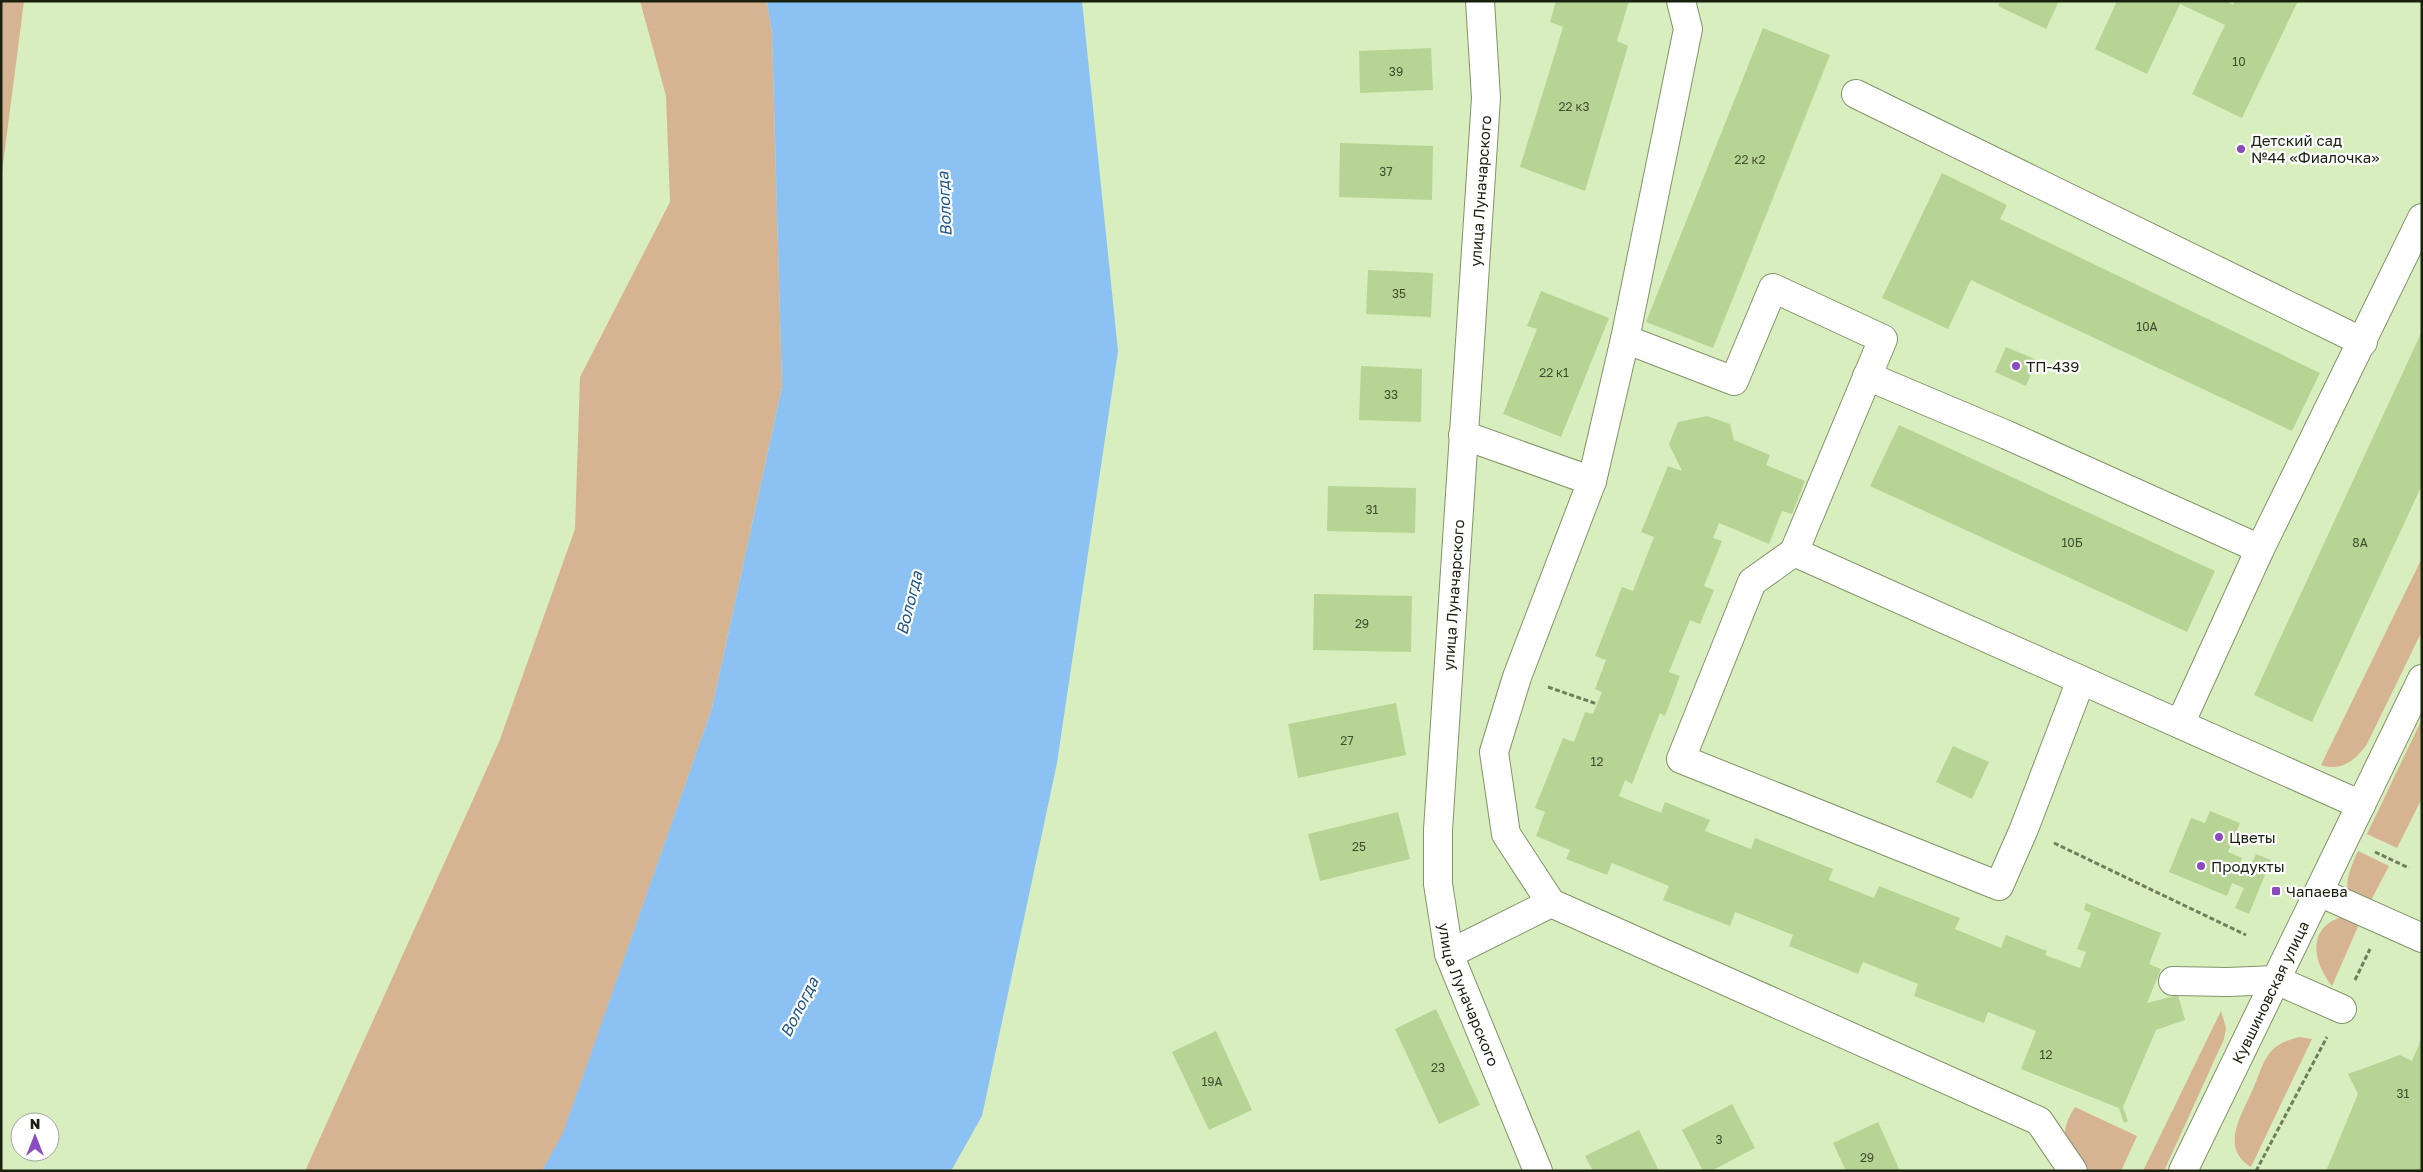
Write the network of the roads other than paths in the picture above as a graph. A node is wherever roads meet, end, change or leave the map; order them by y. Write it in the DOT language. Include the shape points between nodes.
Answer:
graph roads {
  1 [pos="1480,1"];
  2 [pos="1681,1"];
  3 [pos="1856,94"];
  4 [pos="2422,218"];
  5 [pos="1625,339"];
  6 [pos="2362,342"];
  7 [pos="1867,376"];
  8 [pos="1463,435"];
  9 [pos="1592,481"];
  10 [pos="2260,549"];
  11 [pos="1794,552"];
  12 [pos="2422,679"];
  13 [pos="2081,680"];
  14 [pos="2180,724"];
  15 [pos="2361,805"];
  16 [pos="2319,892"];
  17 [pos="1551,904"];
  18 [pos="2422,938"];
  19 [pos="1449,954"];
  20 [pos="2276,980"];
  21 [pos="2173,981"];
  22 [pos="2342,1009"];
  23 [pos="2193,1168"];
  24 [pos="1538,1171"];
  25 [pos="2073,1171"];
  1 -- 8 [label="street, улица Луначарского" via="1486,98"];
  2 -- 5 [label="street" via="1688,29"];
  3 -- 6 [label="street"];
  4 -- 6 [label="street"];
  5 -- 7 [label="street" via="1734,382 1773,288 1883,339"];
  5 -- 9 [label="street"];
  6 -- 10 [label="street"];
  7 -- 10 [label="street"];
  7 -- 11 [label="street"];
  8 -- 9 [label="street"];
  8 -- 19 [label="street, улица Луначарского" via="1438,830 1438,884"];
  9 -- 17 [label="street" via="1517,677 1494,752 1506,834"];
  10 -- 14 [label="street"];
  11 -- 13 [label="street"];
  11 -- 13 [label="street" via="1752,582 1681,759 1999,886"];
  12 -- 15 [label="street, Кувшиновская улица"];
  13 -- 14 [label="street"];
  14 -- 15 [label="street"];
  15 -- 16 [label="street, Кувшиновская улица"];
  16 -- 18 [label="street"];
  16 -- 20 [label="street, Кувшиновская улица"];
  17 -- 19 [label="street"];
  17 -- 25 [label="street" via="2039,1121"];
  19 -- 24 [label="street, улица Луначарского"];
  20 -- 21 [label="street"];
  20 -- 22 [label="street"];
  20 -- 23 [label="street, Кувшиновская улица"];
}
